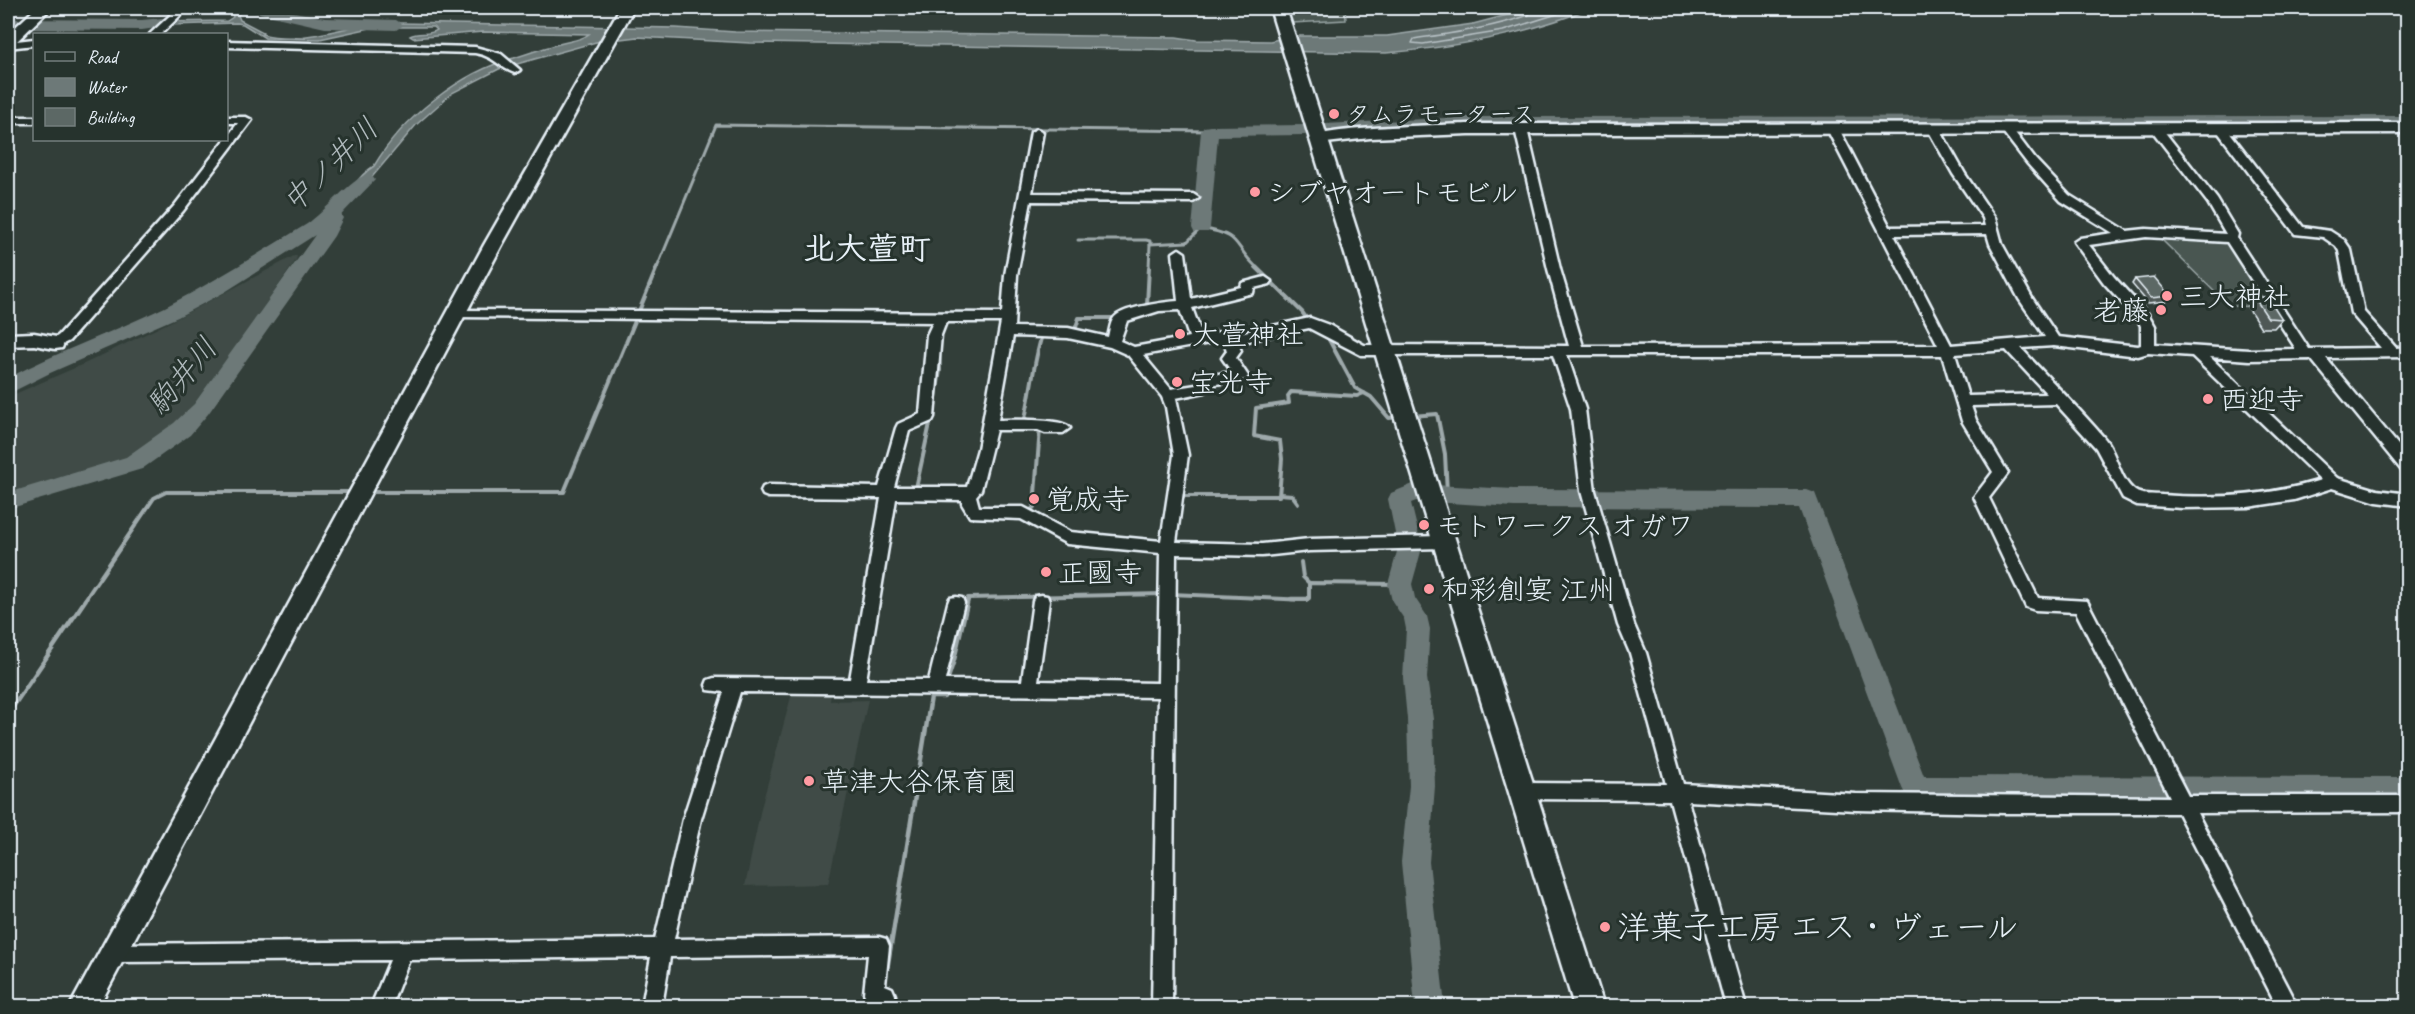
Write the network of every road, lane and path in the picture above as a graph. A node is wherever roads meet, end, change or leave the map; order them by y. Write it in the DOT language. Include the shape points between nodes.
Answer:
graph roads {
  1 [pos="1278,8"];
  2 [pos="42,10"];
  3 [pos="179,11"];
  4 [pos="623,14"];
  5 [pos="156,33"];
  6 [pos="33,42"];
  7 [pos="8,43"];
  8 [pos="228,44"];
  9 [pos="514,70"];
  10 [pos="8,120"];
  11 [pos="33,120"];
  12 [pos="228,120"];
  13 [pos="2006,128"];
  14 [pos="2156,128"];
  15 [pos="2221,128"];
  16 [pos="2408,128"];
  17 [pos="1521,129"];
  18 [pos="1833,129"];
  19 [pos="1933,129"];
  20 [pos="1037,132"];
  21 [pos="1315,133"];
  22 [pos="1025,197"];
  23 [pos="1193,198"];
  24 [pos="1994,230"];
  25 [pos="1884,231"];
  26 [pos="2125,236"];
  27 [pos="2231,238"];
  28 [pos="1179,253"];
  29 [pos="1265,281"];
  30 [pos="1185,305"];
  31 [pos="458,313"];
  32 [pos="941,318"];
  33 [pos="1004,321"];
  34 [pos="8,340"];
  35 [pos="1197,340"];
  36 [pos="1230,340"];
  37 [pos="2054,341"];
  38 [pos="55,343"];
  39 [pos="1113,343"];
  40 [pos="2009,344"];
  41 [pos="2148,348"];
  42 [pos="1577,350"];
  43 [pos="1947,350"];
  44 [pos="1384,351"];
  45 [pos="2408,351"];
  46 [pos="1133,352"];
  47 [pos="1559,352"];
  48 [pos="2196,352"];
  49 [pos="2392,352"];
  50 [pos="2310,353"];
  51 [pos="1168,395"];
  52 [pos="2059,399"];
  53 [pos="1961,402"];
  54 [pos="989,425"];
  55 [pos="1063,428"];
  56 [pos="2408,468"];
  57 [pos="2332,482"];
  58 [pos="768,491"];
  59 [pos="887,493"];
  60 [pos="969,494"];
  61 [pos="2408,500"];
  62 [pos="1443,542"];
  63 [pos="1168,547"];
  64 [pos="1041,601"];
  65 [pos="956,603"];
  66 [pos="714,685"];
  67 [pos="734,686"];
  68 [pos="857,686"];
  69 [pos="935,688"];
  70 [pos="1029,689"];
  71 [pos="1166,690"];
  72 [pos="1522,791"];
  73 [pos="1676,792"];
  74 [pos="2177,794"];
  75 [pos="2408,804"];
  76 [pos="662,949"];
  77 [pos="403,951"];
  78 [pos="113,953"];
  79 [pos="84,1006"];
  80 [pos="381,1006"];
  81 [pos="652,1006"];
  82 [pos="885,1006"];
  83 [pos="1162,1006"];
  84 [pos="1589,1006"];
  85 [pos="1736,1006"];
  86 [pos="2287,1006"];
  1 -- 21 [label="main road"];
  2 -- 7 [label="street"];
  3 -- 5 [label="street"];
  4 -- 31 [label="street"];
  6 -- 7 [label="street"];
  8 -- 9 [label="street" via="490,51"];
  10 -- 11 [label="street"];
  12 -- 38 [label="street" via="246,120 179,208 64,338"];
  13 -- 14 [label="street"];
  13 -- 19 [label="street"];
  13 -- 26 [label="street" via="2065,198"];
  14 -- 15 [label="street"];
  14 -- 27 [label="street" via="2213,202"];
  15 -- 16 [label="street"];
  15 -- 49 [label="street" via="2299,231 2329,233 2339,242 2358,313"];
  17 -- 18 [label="street"];
  17 -- 21 [label="street"];
  17 -- 42 [label="street"];
  18 -- 19 [label="street"];
  18 -- 25 [label="street"];
  19 -- 24 [label="street"];
  20 -- 22 [label="street"];
  21 -- 44 [label="main road"];
  22 -- 23 [label="street"];
  22 -- 33 [label="street"];
  24 -- 25 [label="street"];
  24 -- 37 [label="street" via="1996,244"];
  25 -- 43 [label="street"];
  26 -- 27 [label="street" via="2146,233"];
  26 -- 41 [label="street" via="2080,242 2143,317 2148,326"];
  27 -- 50 [label="street"];
  28 -- 30 [label="street"];
  29 -- 30 [label="street" via="1248,286 1248,290"];
  30 -- 35 [label="street"];
  30 -- 39 [label="street" via="1159,307 1122,318"];
  31 -- 32 [label="street"];
  31 -- 78 [label="street"];
  32 -- 33 [label="street"];
  32 -- 59 [label="street" via="934,335 927,417 903,428"];
  33 -- 39 [label="street"];
  33 -- 54 [label="street"];
  34 -- 38 [label="street"];
  35 -- 36 [label="street"];
  35 -- 46 [label="street"];
  36 -- 44 [label="street" via="1310,323 1361,350"];
  36 -- 51 [label="street" via="1234,351 1229,358 1241,376 1212,380 1200,389"];
  37 -- 40 [label="street"];
  37 -- 41 [label="street" via="2138,351"];
  39 -- 46 [label="street"];
  40 -- 43 [label="street"];
  40 -- 52 [label="street"];
  41 -- 48 [label="street"];
  42 -- 43 [label="street"];
  42 -- 47 [label="street"];
  43 -- 53 [label="street"];
  44 -- 47 [label="street"];
  44 -- 62 [label="main road"];
  45 -- 49 [label="street"];
  46 -- 51 [label="street"];
  47 -- 73 [label="street" via="1578,409 1588,491"];
  48 -- 50 [label="street" via="2249,356"];
  48 -- 57 [label="street"];
  49 -- 50 [label="street"];
  50 -- 56 [label="street"];
  51 -- 63 [label="street" via="1181,455"];
  52 -- 53 [label="street"];
  52 -- 57 [label="street" via="2102,445 2120,482 2137,499 2248,501 2294,494"];
  53 -- 74 [label="street" via="2001,473 1982,497 2032,602 2081,606"];
  54 -- 55 [label="street"];
  54 -- 60 [label="street" via="974,490"];
  57 -- 61 [label="street" via="2377,496"];
  58 -- 59 [label="street"];
  59 -- 60 [label="street"];
  59 -- 68 [label="street"];
  60 -- 63 [label="street" via="969,504 975,513 1029,514 1067,538"];
  62 -- 63 [label="street" via="1262,550"];
  62 -- 72 [label="main road"];
  63 -- 71 [label="street"];
  64 -- 70 [label="street"];
  65 -- 69 [label="street"];
  66 -- 67 [label="street"];
  67 -- 68 [label="street"];
  67 -- 76 [label="street" via="692,819"];
  68 -- 69 [label="street"];
  69 -- 70 [label="street"];
  70 -- 71 [label="street"];
  71 -- 83 [label="street"];
  72 -- 73 [label="street"];
  72 -- 84 [label="main road"];
  73 -- 74 [label="street" via="2005,805"];
  73 -- 85 [label="street"];
  74 -- 75 [label="street"];
  74 -- 86 [label="street"];
  76 -- 77 [label="street"];
  76 -- 81 [label="street"];
  76 -- 82 [label="street" via="879,946 874,993 885,995"];
  77 -- 78 [label="street"];
  77 -- 80 [label="street"];
  78 -- 79 [label="street"];
}
